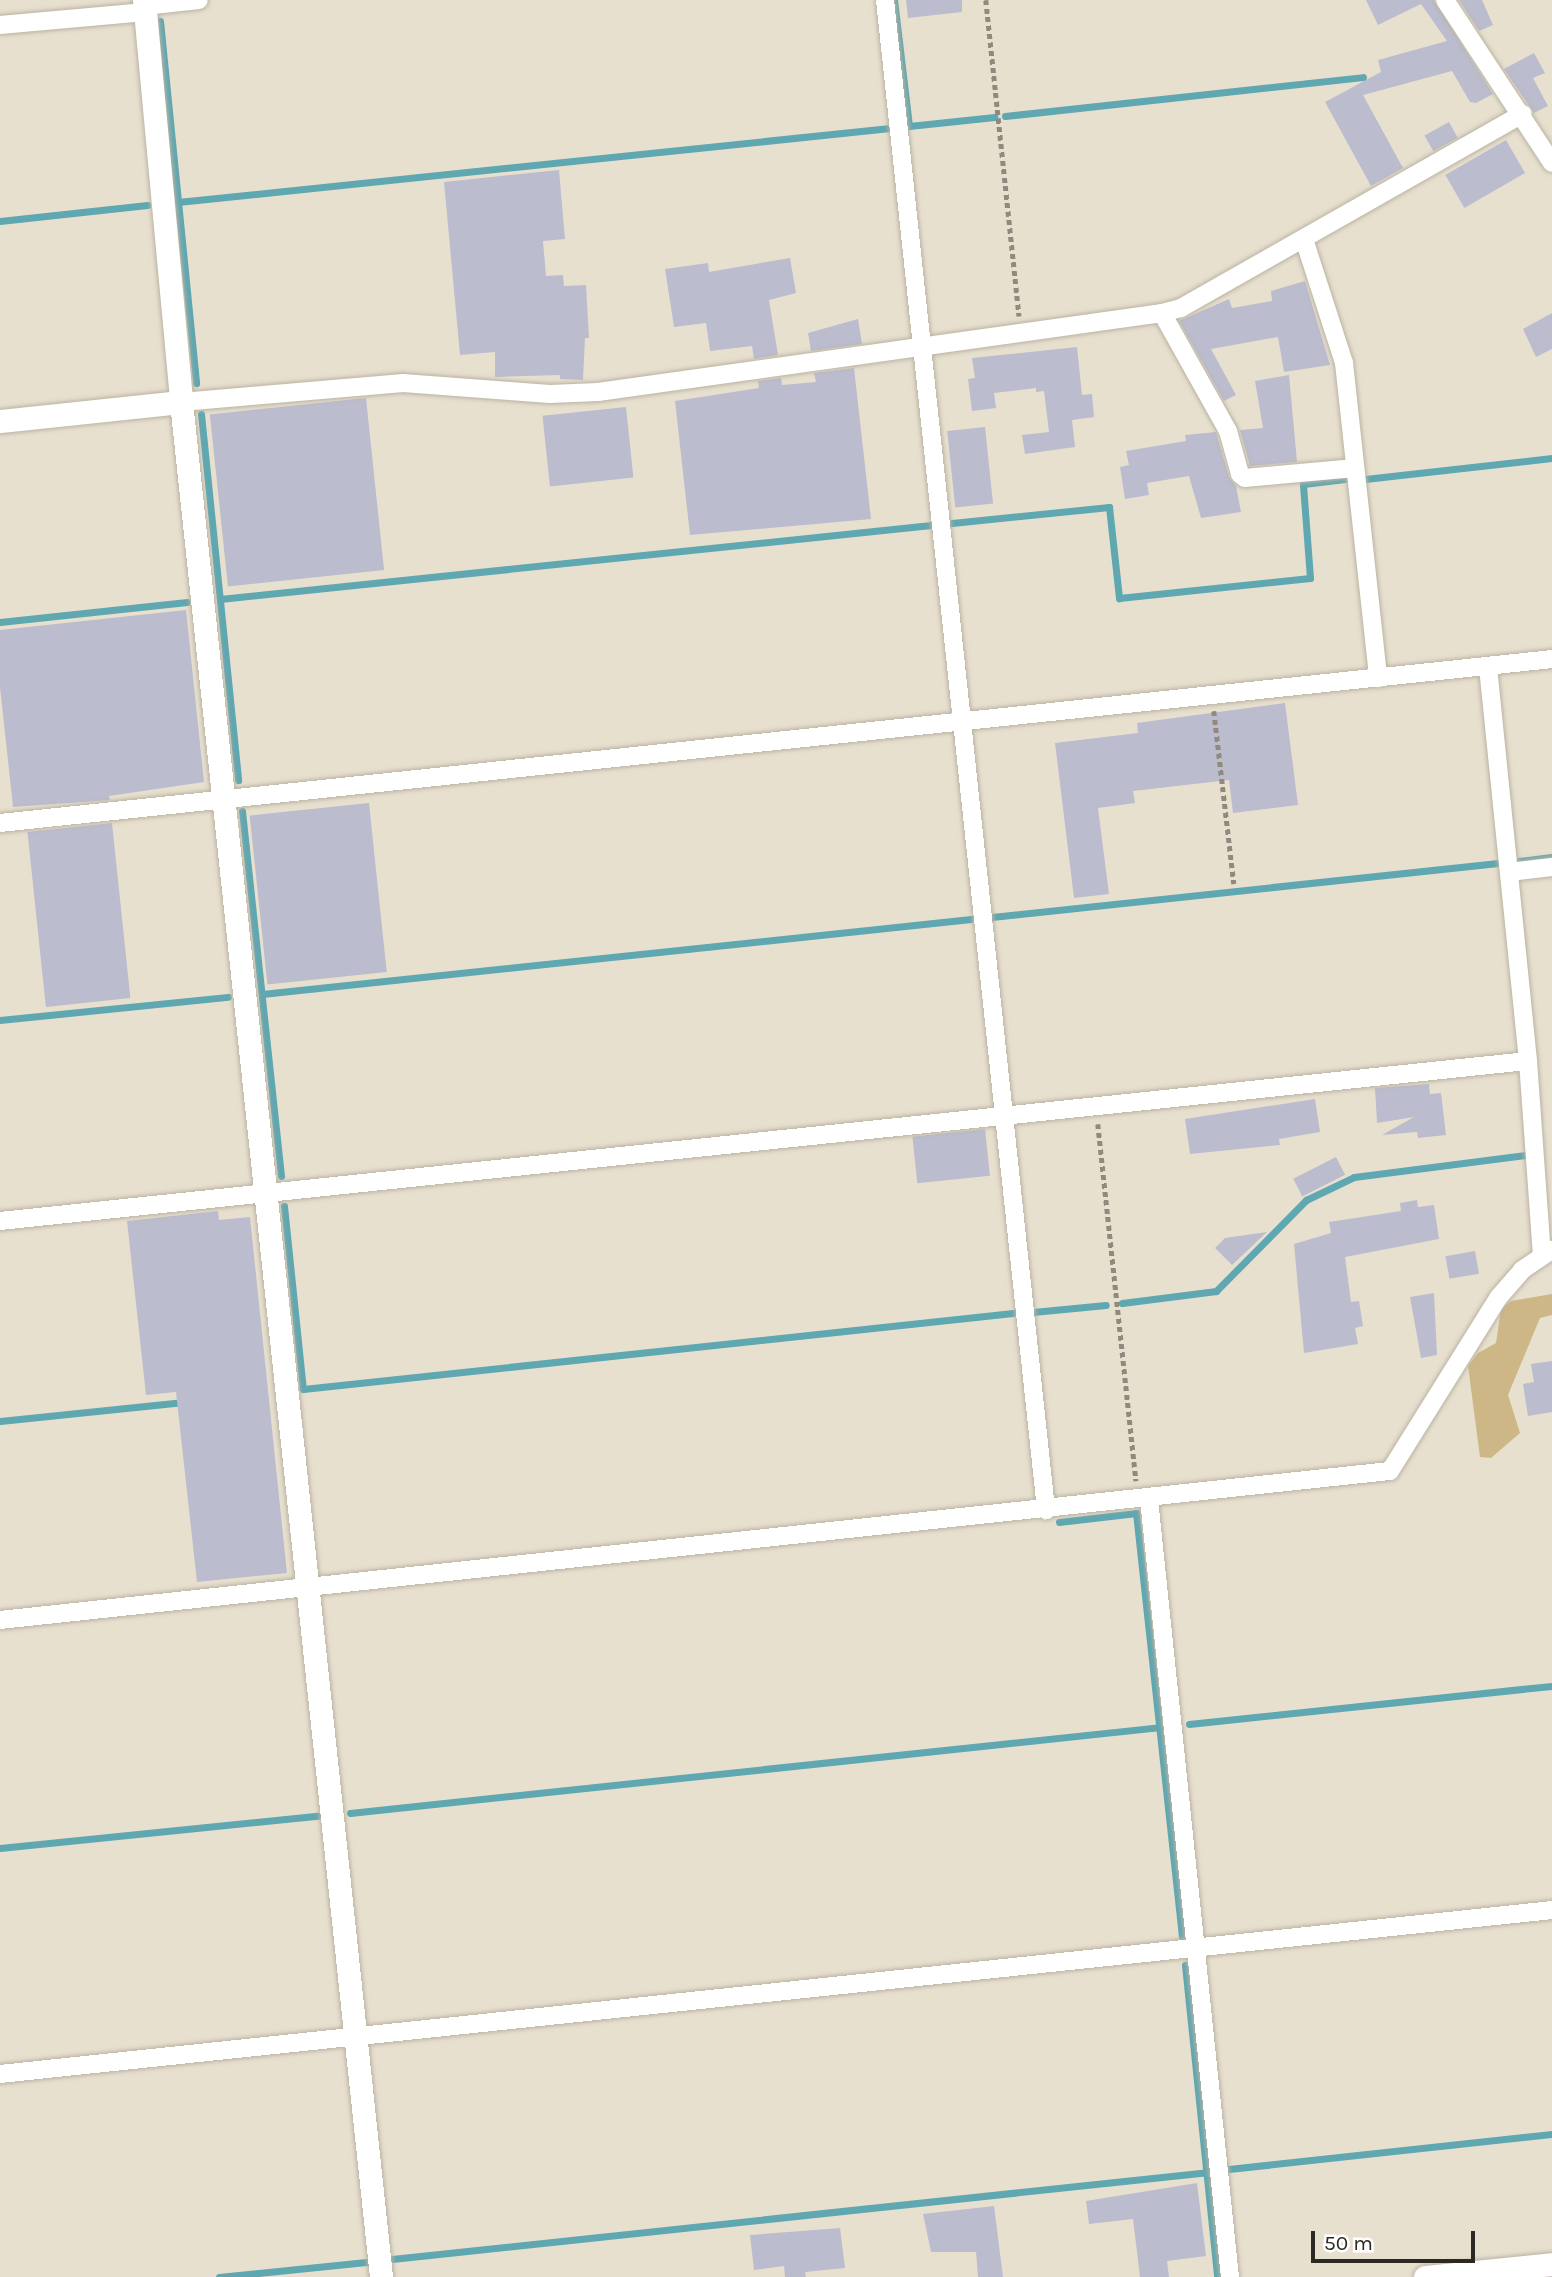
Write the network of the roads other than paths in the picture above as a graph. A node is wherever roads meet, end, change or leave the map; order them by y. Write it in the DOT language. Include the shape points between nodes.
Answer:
graph roads {
  1 [pos="199,0"];
  2 [pos="885,0"];
  3 [pos="1445,0"];
  4 [pos="144,6"];
  5 [pos="0,25"];
  6 [pos="1522,114"];
  7 [pos="1552,163"];
  8 [pos="1304,239"];
  9 [pos="1163,313"];
  10 [pos="923,347"];
  11 [pos="181,402"];
  12 [pos="0,421"];
  13 [pos="1355,468"];
  14 [pos="1552,659"];
  15 [pos="1488,667"];
  16 [pos="1378,678"];
  17 [pos="964,720"];
  18 [pos="223,800"];
  19 [pos="0,822"];
  20 [pos="1552,867"];
  21 [pos="1509,872"];
  22 [pos="1528,1061"];
  23 [pos="1005,1115"];
  24 [pos="265,1195"];
  25 [pos="0,1221"];
  26 [pos="1547,1252"];
  27 [pos="1144,1500"];
  28 [pos="1046,1510"];
  29 [pos="307,1588"];
  30 [pos="0,1620"];
  31 [pos="1552,1910"];
  32 [pos="1196,1948"];
  33 [pos="356,2037"];
  34 [pos="0,2074"];
  35 [pos="1552,2263"];
  36 [pos="381,2277"];
  37 [pos="1230,2277"];
  38 [pos="1425,2277"];
  1 -- 4 [label="street"];
  2 -- 10 [label="street"];
  3 -- 6 [label="street"];
  4 -- 5 [label="street"];
  4 -- 11 [label="street"];
  6 -- 7 [label="street"];
  6 -- 8 [label="street"];
  8 -- 9 [label="street" via="1181,308"];
  8 -- 13 [label="street" via="1344,363"];
  9 -- 10 [label="street"];
  9 -- 13 [label="street" via="1228,431 1240,474 1245,478"];
  10 -- 11 [label="street" via="598,391 550,394 403,383"];
  10 -- 17 [label="street"];
  11 -- 12 [label="street"];
  11 -- 18 [label="street"];
  13 -- 16 [label="street"];
  14 -- 15 [label="street"];
  15 -- 16 [label="street"];
  15 -- 21 [label="street"];
  16 -- 17 [label="street"];
  17 -- 18 [label="street"];
  17 -- 23 [label="street"];
  18 -- 19 [label="street"];
  18 -- 24 [label="street"];
  20 -- 21 [label="street"];
  21 -- 22 [label="street"];
  22 -- 23 [label="street"];
  22 -- 26 [label="street"];
  23 -- 24 [label="street"];
  23 -- 28 [label="street"];
  24 -- 25 [label="street"];
  24 -- 29 [label="street"];
  26 -- 27 [label="street" via="1498,1298 1390,1471"];
  27 -- 28 [label="street"];
  27 -- 32 [label="street"];
  28 -- 29 [label="street"];
  29 -- 30 [label="street"];
  29 -- 33 [label="street"];
  31 -- 32 [label="street"];
  32 -- 33 [label="street"];
  32 -- 37 [label="street"];
  33 -- 34 [label="street"];
  33 -- 36 [label="street"];
  35 -- 38 [label="street"];
}
